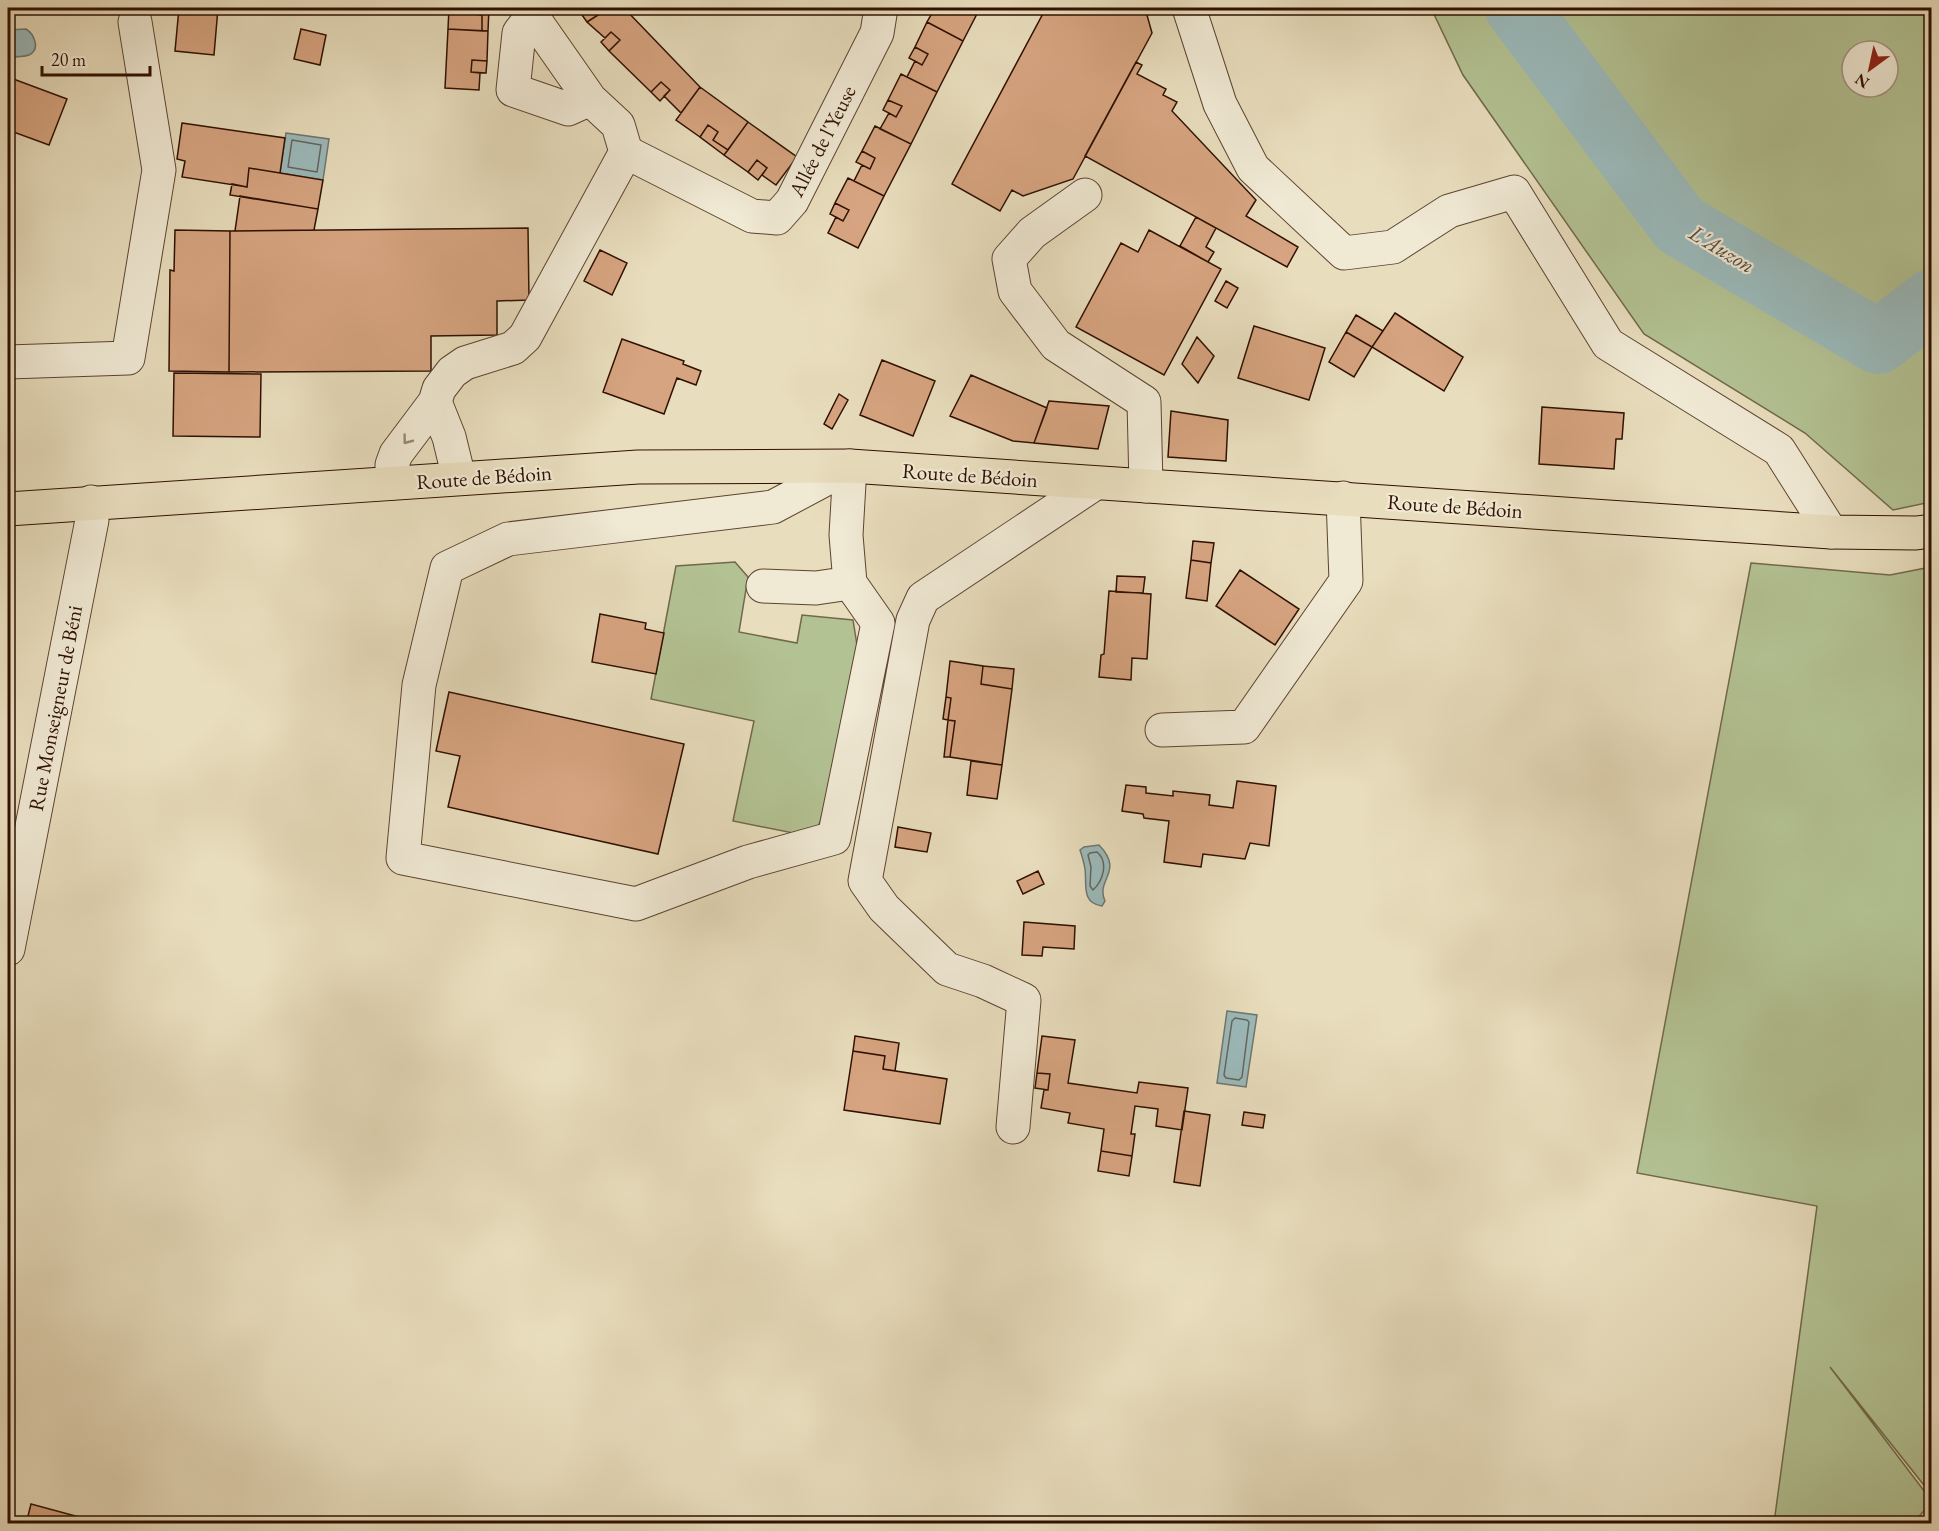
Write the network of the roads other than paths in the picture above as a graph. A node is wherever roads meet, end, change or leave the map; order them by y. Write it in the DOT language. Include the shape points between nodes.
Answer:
graph roads {
  1 [pos="899,8"];
  2 [pos="1189,8"];
  3 [pos="531,12"];
  4 [pos="879,20"];
  5 [pos="135,22"];
  6 [pos="590,99"];
  7 [pos="626,152"];
  8 [pos="1085,195"];
  9 [pos="8,362"];
  10 [pos="435,402"];
  11 [pos="850,466"];
  12 [pos="459,478"];
  13 [pos="392,483"];
  14 [pos="1094,484"];
  15 [pos="1146,486"];
  16 [pos="1343,498"];
  17 [pos="91,502"];
  18 [pos="8,508"];
  19 [pos="1932,531"];
  20 [pos="1831,532"];
  21 [pos="850,583"];
  22 [pos="763,586"];
  23 [pos="1162,730"];
  24 [pos="8,949"];
  25 [pos="1013,1127"];
  1 -- 4 [label="street"];
  2 -- 20 [label="street" via="1220,104 1253,168 1344,253 1393,247 1449,211 1514,192 1608,344 1779,450"];
  3 -- 6 [label="street"];
  3 -- 6 [label="street" via="519,33 513,90 568,109"];
  4 -- 7 [label="street, Allée de l'Yeuse" via="792,201 777,218 752,216"];
  5 -- 9 [label="street" via="159,170 128,358"];
  6 -- 7 [label="street" via="618,125"];
  7 -- 10 [label="street" via="525,337 513,348 465,363 452,372"];
  8 -- 15 [label="street" via="1032,233 1010,259 1015,291 1056,345 1144,402"];
  10 -- 12 [label="street"];
  10 -- 13 [label="street, one-way" via="396,454"];
  11 -- 12 [label="main road, Route de Bédoin" via="638,467"];
  11 -- 14 [label="main road, Route de Bédoin"];
  11 -- 21 [label="street" via="846,535"];
  11 -- 21 [label="street" via="773,507 508,539 447,568 419,685 403,858 636,904 748,862 834,838 878,623"];
  12 -- 13 [label="main road, Route de Bédoin"];
  13 -- 17 [label="main road, Route de Bédoin"];
  14 -- 15 [label="main road, Route de Bédoin"];
  14 -- 25 [label="street" via="923,598 913,620 865,881 884,908 947,969 1024,1000"];
  15 -- 16 [label="main road, Route de Bédoin"];
  16 -- 20 [label="main road, Route de Bédoin"];
  16 -- 23 [label="street" via="1346,581 1244,727"];
  17 -- 18 [label="main road, Route de Bédoin"];
  17 -- 24 [label="street, Rue Monseigneur de Béni" via="92,520"];
  19 -- 20 [label="main road, Route de Bédoin"];
  21 -- 22 [label="street" via="816,588"];
}
